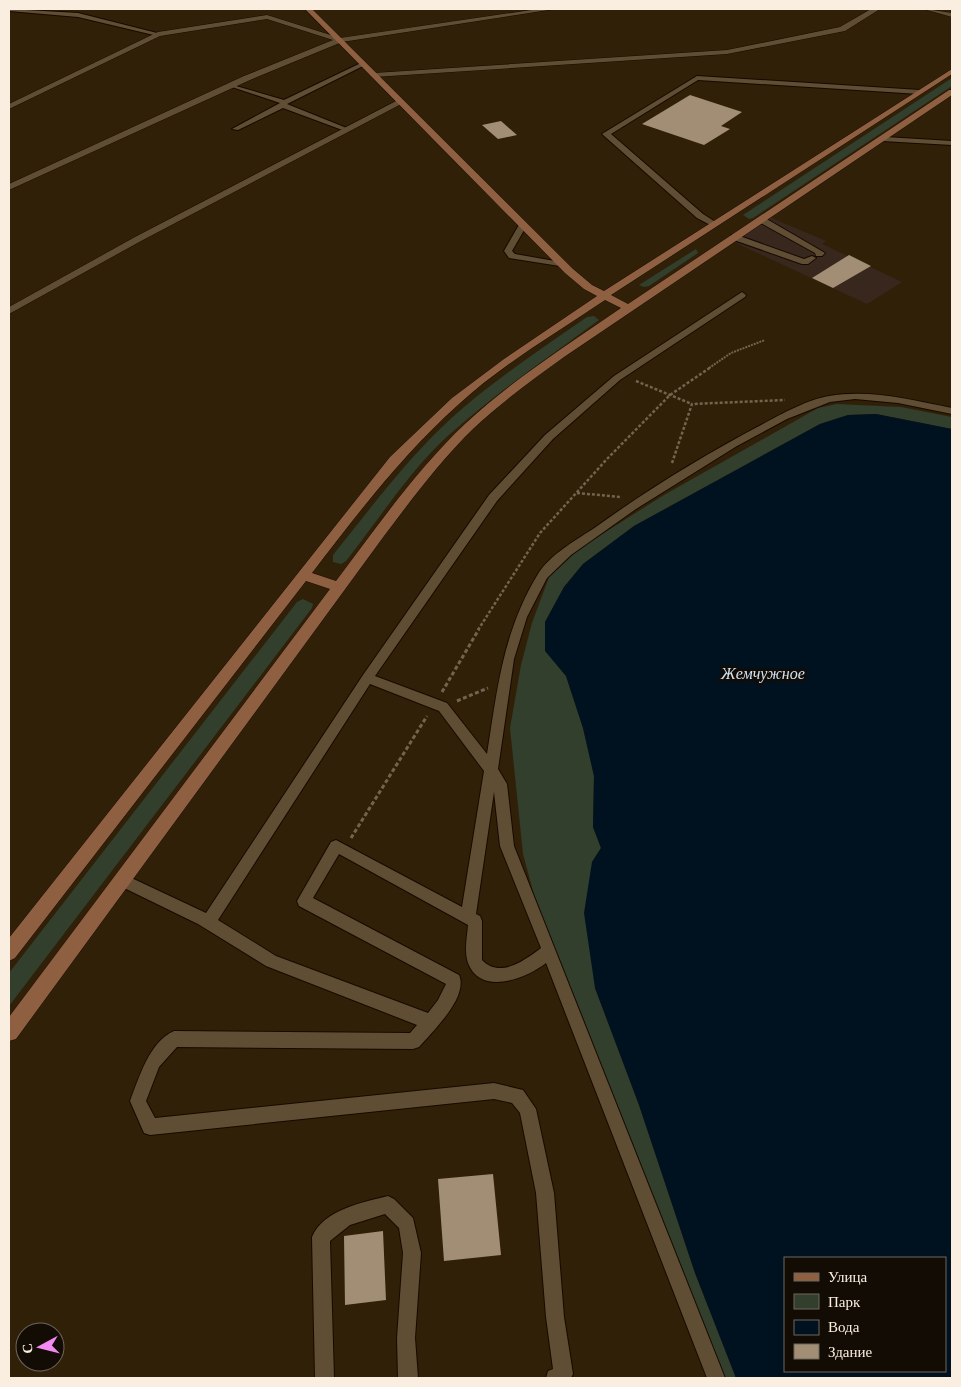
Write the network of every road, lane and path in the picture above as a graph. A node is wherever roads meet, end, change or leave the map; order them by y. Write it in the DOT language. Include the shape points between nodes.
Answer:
graph roads {
  1 [pos="9,9"];
  2 [pos="308,9"];
  3 [pos="552,9"];
  4 [pos="876,9"];
  5 [pos="929,9"];
  6 [pos="952,15"];
  7 [pos="158,34"];
  8 [pos="340,40"];
  9 [pos="363,64"];
  10 [pos="952,71"];
  11 [pos="374,75"];
  12 [pos="231,85"];
  13 [pos="920,92"];
  14 [pos="952,92"];
  15 [pos="401,102"];
  16 [pos="284,103"];
  17 [pos="9,107"];
  18 [pos="236,129"];
  19 [pos="347,130"];
  20 [pos="885,139"];
  21 [pos="952,143"];
  22 [pos="9,188"];
  23 [pos="762,220"];
  24 [pos="523,225"];
  25 [pos="714,225"];
  26 [pos="736,236"];
  27 [pos="563,265"];
  28 [pos="742,295"];
  29 [pos="603,296"];
  30 [pos="628,308"];
  31 [pos="9,311"];
  32 [pos="621,375"];
  33 [pos="786,400"];
  34 [pos="692,404"];
  35 [pos="952,410"];
  36 [pos="664,486"];
  37 [pos="577,493"];
  38 [pos="645,498"];
  39 [pos="303,575"];
  40 [pos="338,587"];
  41 [pos="367,678"];
  42 [pos="505,680"];
  43 [pos="443,707"];
  44 [pos="491,770"];
  45 [pos="123,880"];
  46 [pos="468,918"];
  47 [pos="208,922"];
  48 [pos="549,951"];
  49 [pos="9,952"];
  50 [pos="430,1022"];
  51 [pos="9,1032"];
  52 [pos="561,1377"];
  53 [pos="324,1378"];
  54 [pos="408,1378"];
  55 [pos="716,1378"];
  1 -- 7 [label="lane" via="78,15"];
  2 -- 8 [label="main road"];
  3 -- 8 [label="street"];
  4 -- 11 [label="street" via="842,29 727,52"];
  5 -- 6 [label="street"];
  7 -- 8 [label="street" via="267,17"];
  7 -- 17 [label="street"];
  8 -- 9 [label="main road"];
  8 -- 12 [label="street"];
  9 -- 11 [label="main road"];
  9 -- 16 [label="lane"];
  10 -- 13 [label="main road"];
  11 -- 15 [label="main road"];
  12 -- 16 [label="lane"];
  12 -- 22 [label="street"];
  13 -- 25 [label="main road"];
  13 -- 25 [label="lane" via="697,78 606,134"];
  14 -- 20 [label="main road"];
  15 -- 19 [label="street"];
  15 -- 24 [label="main road"];
  16 -- 18 [label="lane"];
  16 -- 19 [label="lane"];
  19 -- 31 [label="street" via="138,239"];
  20 -- 21 [label="lane"];
  20 -- 23 [label="main road"];
  23 -- 26 [label="main road"];
  23 -- 26 [label="lane" via="821,252 805,262"];
  24 -- 27 [label="main road"];
  24 -- 27 [label="lane" via="508,251 512,256"];
  25 -- 26 [label="main road"];
  25 -- 29 [label="main road"];
  26 -- 30 [label="main road"];
  27 -- 29 [label="main road"];
  28 -- 32 [label="lane"];
  29 -- 30 [label="main road"];
  29 -- 39 [label="main road" via="456,400 394,460"];
  30 -- 40 [label="main road" via="485,412 426,472"];
  32 -- 34 [label="path"];
  32 -- 41 [label="lane" via="549,437 493,498"];
  33 -- 34 [label="path"];
  34 -- 36 [label="path"];
  35 -- 36 [label="lane" via="856,396 828,399 784,417 733,444"];
  36 -- 38 [label="lane"];
  37 -- 38 [label="path"];
  38 -- 42 [label="lane" via="567,552 543,575 521,617"];
  39 -- 40 [label="main road"];
  39 -- 49 [label="main road"];
  40 -- 45 [label="main road"];
  41 -- 43 [label="lane"];
  41 -- 47 [label="lane"];
  42 -- 43 [label="path"];
  42 -- 44 [label="lane"];
  43 -- 44 [label="lane"];
  44 -- 46 [label="lane"];
  44 -- 48 [label="lane" via="500,784 507,846"];
  45 -- 47 [label="lane"];
  45 -- 51 [label="main road"];
  46 -- 48 [label="lane" via="475,922 475,962 482,971 499,976 512,975"];
  46 -- 50 [label="lane" via="336,846 304,901 454,980 452,994"];
  47 -- 50 [label="lane" via="271,961"];
  48 -- 55 [label="lane"];
  50 -- 52 [label="lane" via="413,1042 174,1038 153,1062 138,1102 150,1127 494,1091 517,1096 528,1109 545,1193"];
  53 -- 54 [label="lane" via="322,1237 334,1223 355,1213 388,1205 407,1224 412,1252 406,1338"];
}
